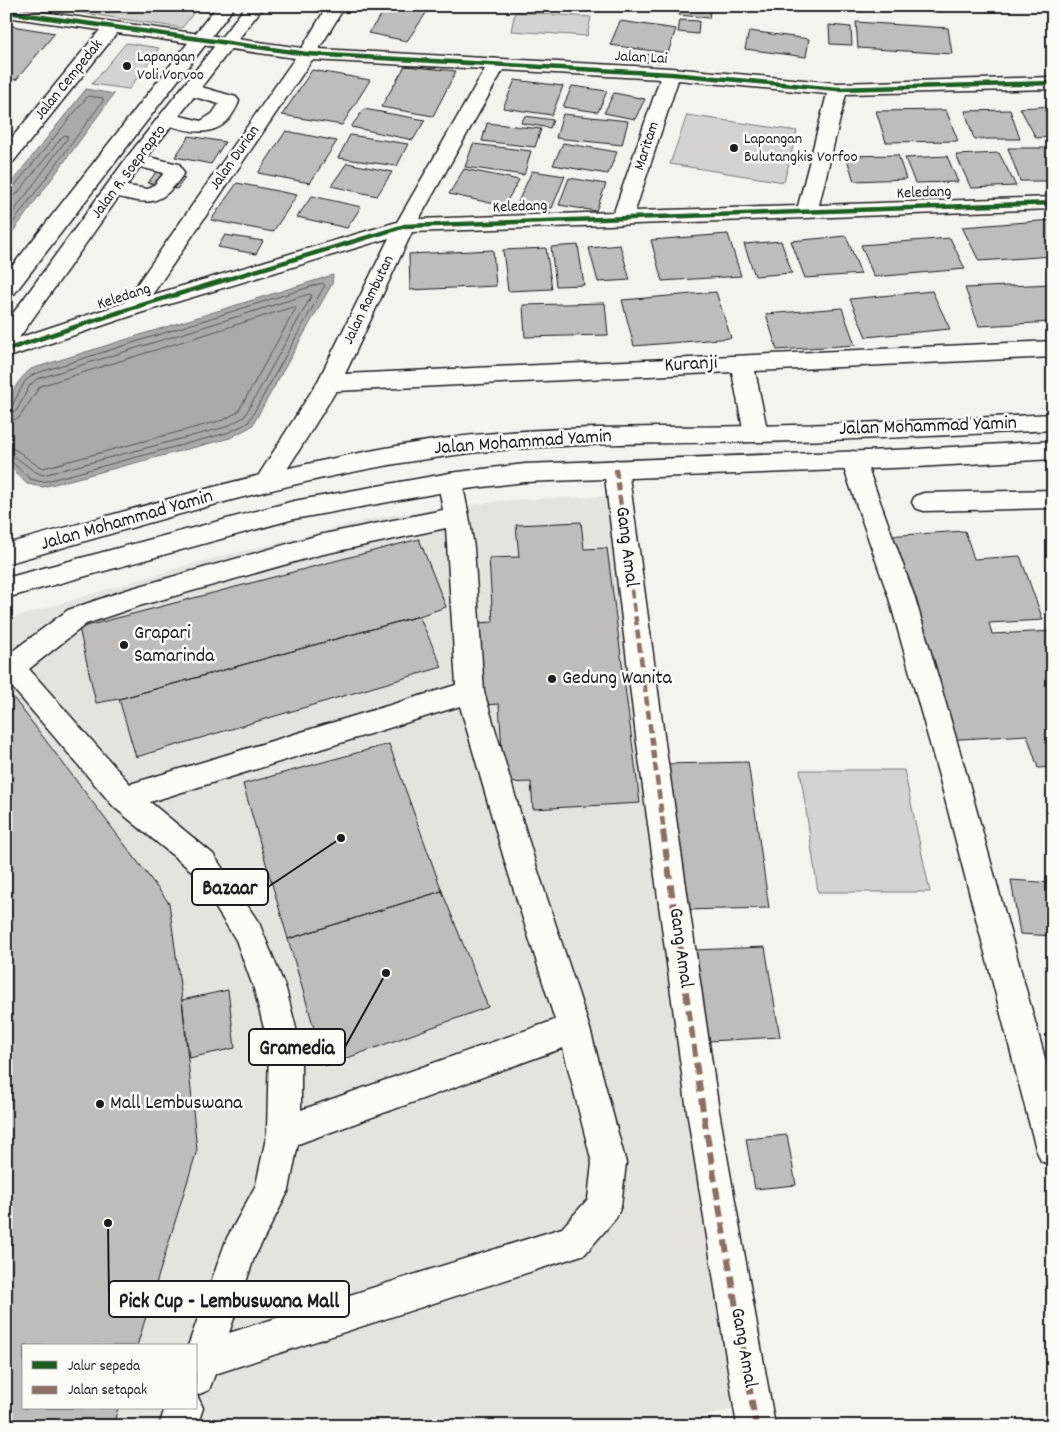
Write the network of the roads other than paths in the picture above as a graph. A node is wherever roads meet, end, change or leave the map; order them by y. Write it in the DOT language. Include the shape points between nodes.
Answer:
graph roads {
  1 [pos="226,6"];
  2 [pos="255,6"];
  3 [pos="336,6"];
  4 [pos="6,12"];
  5 [pos="113,26"];
  6 [pos="200,40"];
  7 [pos="228,43"];
  8 [pos="307,54"];
  9 [pos="497,64"];
  10 [pos="671,74"];
  11 [pos="1053,83"];
  12 [pos="838,89"];
  13 [pos="191,90"];
  14 [pos="168,119"];
  15 [pos="6,158"];
  16 [pos="135,160"];
  17 [pos="114,190"];
  18 [pos="1053,203"];
  19 [pos="807,211"];
  20 [pos="623,217"];
  21 [pos="405,226"];
  22 [pos="6,289"];
  23 [pos="132,308"];
  24 [pos="6,340"];
  25 [pos="1053,349"];
  26 [pos="6,350"];
  27 [pos="742,363"];
  28 [pos="329,383"];
  29 [pos="1053,422"];
  30 [pos="756,434"];
  31 [pos="1053,450"];
  32 [pos="853,460"];
  33 [pos="616,468"];
  34 [pos="267,481"];
  35 [pos="450,482"];
  36 [pos="1053,499"];
  37 [pos="924,502"];
  38 [pos="457,516"];
  39 [pos="11,547"];
  40 [pos="6,588"];
  41 [pos="470,692"];
  42 [pos="124,798"];
  43 [pos="574,1029"];
  44 [pos="284,1133"];
  45 [pos="1053,1149"];
  46 [pos="199,1368"];
  47 [pos="183,1410"];
  48 [pos="178,1426"];
  49 [pos="756,1426"];
  1 -- 6 [label="street, Jalan R. Soeprapto"];
  2 -- 7 [label="street, Jalan R. Soeprapto"];
  3 -- 8 [label="street, Jalan Durian"];
  4 -- 5 [label="street, Jalan Lai"];
  5 -- 6 [label="street, Jalan Lai"];
  5 -- 15 [label="street, Jalan Cempedak"];
  6 -- 7 [label="street, Jalan Lai"];
  6 -- 22 [label="street, Jalan R. Soeprapto"];
  7 -- 8 [label="street, Jalan Lai"];
  7 -- 13 [label="street, Jalan R. Soeprapto"];
  8 -- 9 [label="street, Jalan Lai"];
  8 -- 23 [label="street, Jalan Durian"];
  9 -- 10 [label="street, Jalan Lai"];
  9 -- 21 [label="street, Jalan Rambutan"];
  10 -- 12 [label="street, Jalan Lai"];
  10 -- 20 [label="street, Maritam"];
  11 -- 12 [label="street, Jalan Lai"];
  12 -- 19 [label="street"];
  13 -- 14 [label="street, Jalan R. Soeprapto"];
  13 -- 14 [label="street" via="229,101 228,108 214,124 202,128"];
  14 -- 16 [label="street, Jalan R. Soeprapto"];
  16 -- 17 [label="street, Jalan R. Soeprapto"];
  16 -- 17 [label="street" via="167,166 174,173 154,194"];
  17 -- 24 [label="street, Jalan R. Soeprapto"];
  18 -- 19 [label="street, Keledang"];
  19 -- 20 [label="street, Keledang"];
  20 -- 21 [label="street, Keledang"];
  21 -- 23 [label="street, Keledang"];
  21 -- 28 [label="street, Jalan Rambutan"];
  23 -- 26 [label="street, Keledang"];
  25 -- 27 [label="street, Kuranji"];
  27 -- 28 [label="street, Kuranji"];
  27 -- 30 [label="street"];
  28 -- 34 [label="street, Jalan Rambutan"];
  29 -- 30 [label="street, Jalan Mohammad Yamin"];
  30 -- 34 [label="street, Jalan Mohammad Yamin" via="642,435 485,444 423,451"];
  31 -- 32 [label="street, Jalan Mohammad Yamin"];
  32 -- 33 [label="street, Jalan Mohammad Yamin"];
  32 -- 45 [label="street" via="902,598"];
  33 -- 35 [label="street, Jalan Mohammad Yamin" via="525,473"];
  33 -- 49 [label="street, Gang Amal" via="701,1101"];
  34 -- 39 [label="street, Jalan Mohammad Yamin"];
  35 -- 38 [label="street"];
  35 -- 40 [label="street, Jalan Mohammad Yamin" via="294,510"];
  36 -- 37 [label="street"];
  38 -- 41 [label="street"];
  38 -- 42 [label="street" via="320,545 135,597 76,617 11,667"];
  41 -- 42 [label="street"];
  41 -- 43 [label="street"];
  42 -- 44 [label="street" via="203,863 248,934 270,989 285,1048"];
  43 -- 44 [label="street"];
  43 -- 46 [label="street" via="609,1163 604,1206 573,1242"];
  44 -- 46 [label="street" via="272,1190 239,1250"];
  47 -- 48 [label="street"];
}
